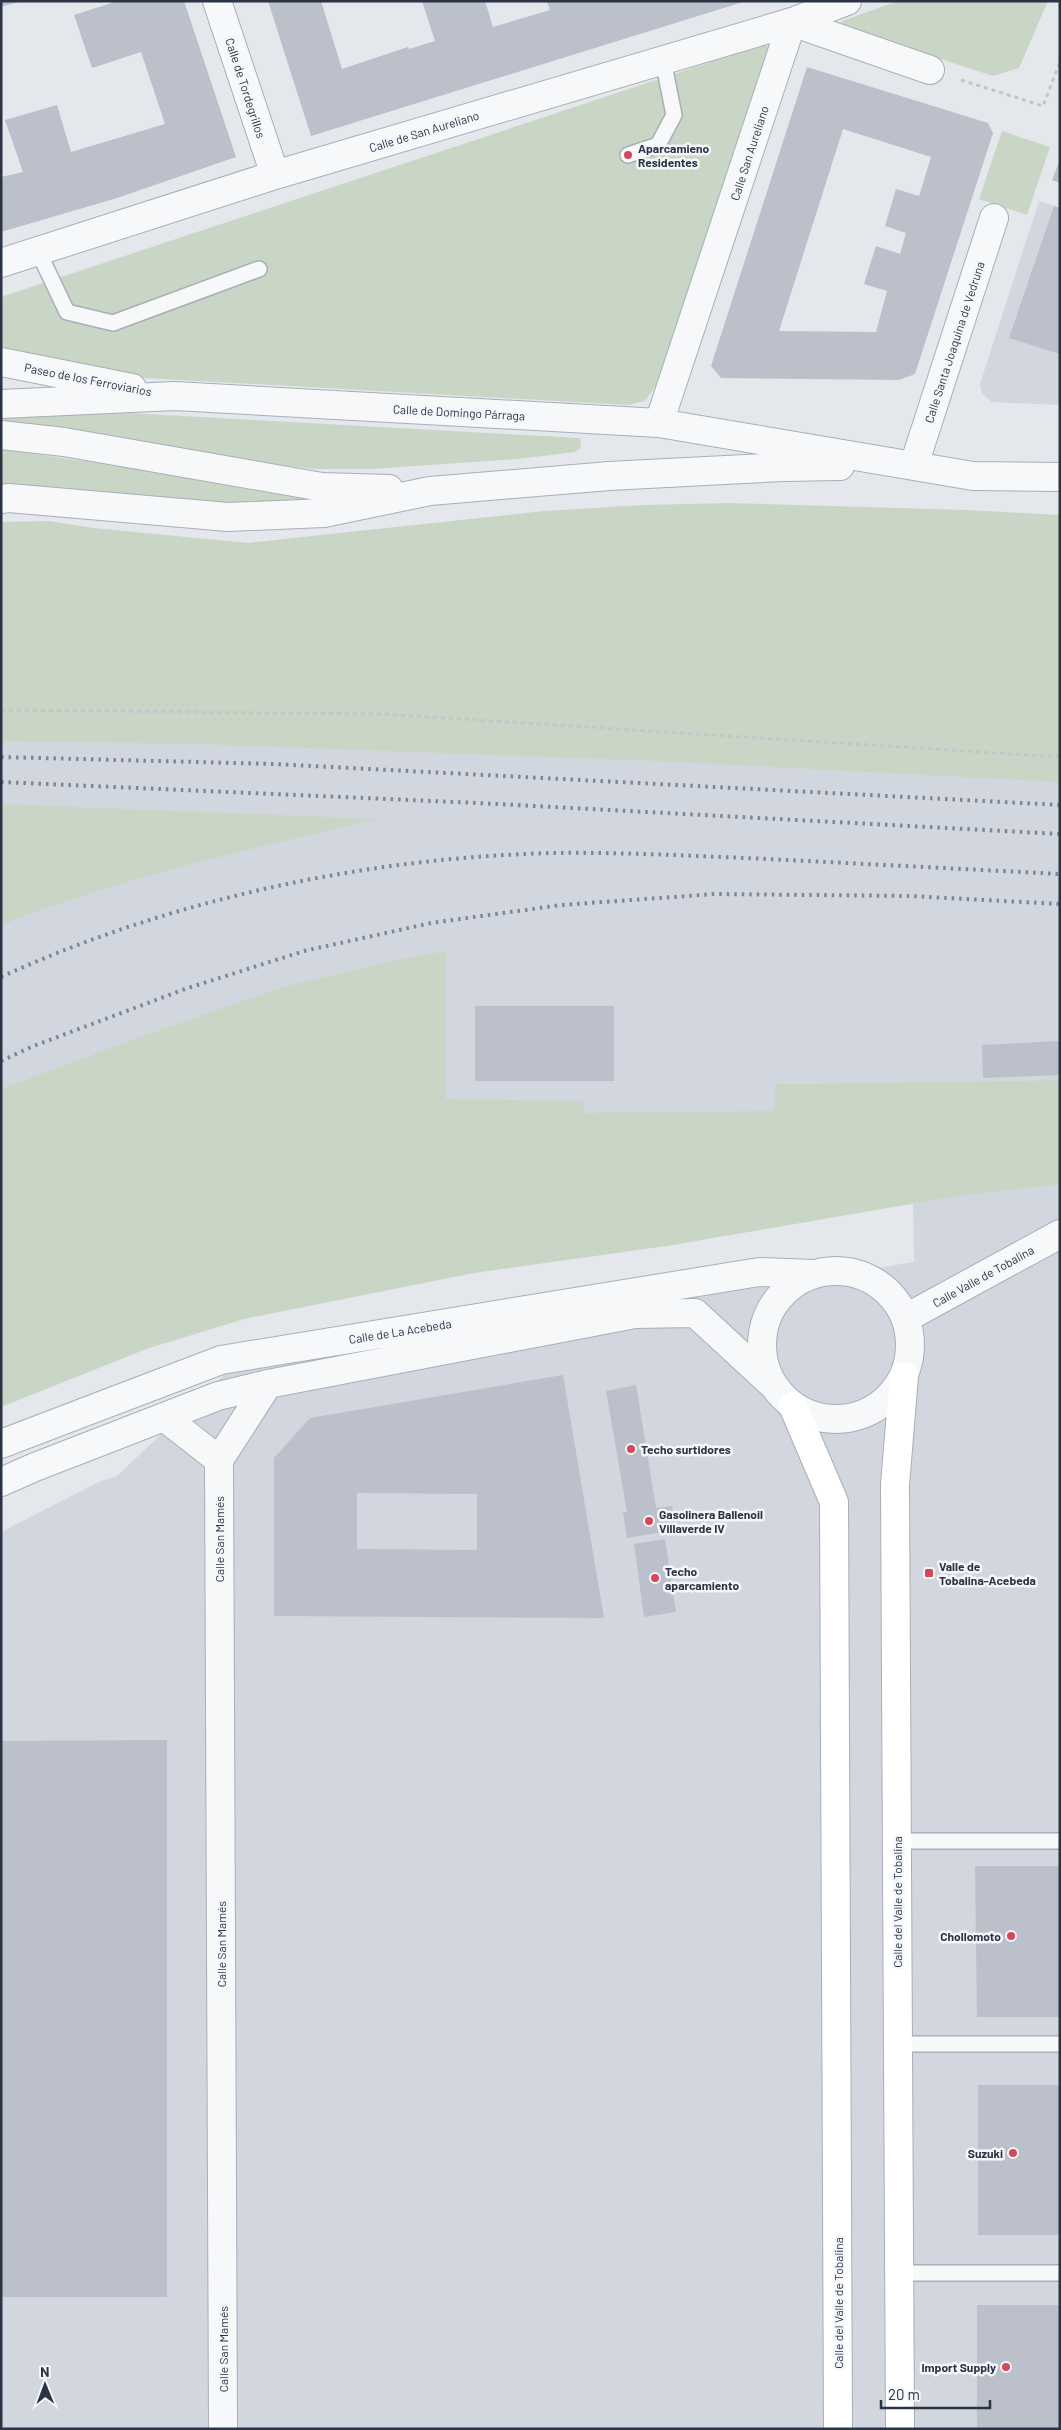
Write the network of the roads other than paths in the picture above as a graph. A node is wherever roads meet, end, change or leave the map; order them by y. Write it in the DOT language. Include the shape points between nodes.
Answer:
graph roads {
  1 [pos="218,1"];
  2 [pos="847,1"];
  3 [pos="792,22"];
  4 [pos="663,60"];
  5 [pos="930,70"];
  6 [pos="628,155"];
  7 [pos="275,175"];
  8 [pos="994,218"];
  9 [pos="38,251"];
  10 [pos="1,263"];
  11 [pos="259,269"];
  12 [pos="1,362"];
  13 [pos="175,396"];
  14 [pos="1,404"];
  15 [pos="659,422"];
  16 [pos="1,435"];
  17 [pos="914,465"];
  18 [pos="1060,477"];
  19 [pos="430,491"];
  20 [pos="1,499"];
  21 [pos="1060,1234"];
  22 [pos="813,1274"];
  23 [pos="906,1318"];
  24 [pos="904,1376"];
  25 [pos="268,1384"];
  26 [pos="773,1385"];
  27 [pos="793,1406"];
  28 [pos="164,1417"];
  29 [pos="1,1444"];
  30 [pos="219,1460"];
  31 [pos="1,1482"];
  32 [pos="897,1841"];
  33 [pos="1060,1842"];
  34 [pos="898,2044"];
  35 [pos="1060,2044"];
  36 [pos="899,2273"];
  37 [pos="1060,2273"];
  38 [pos="223,2429"];
  39 [pos="838,2429"];
  40 [pos="900,2429"];
  1 -- 7 [label="street, Calle de Tordegrillos"];
  2 -- 3 [label="street, Calle de San Aureliano"];
  3 -- 4 [label="street, Calle de San Aureliano"];
  3 -- 5 [label="street"];
  3 -- 15 [label="street, Calle San Aureliano"];
  4 -- 6 [label="lane" via="674,115 658,145"];
  4 -- 7 [label="street, Calle de San Aureliano"];
  7 -- 9 [label="street, Calle de San Aureliano"];
  8 -- 17 [label="street, Calle Santa Joaquina de Vedruna"];
  9 -- 10 [label="street, Calle de San Aureliano"];
  9 -- 11 [label="lane" via="67,312 112,323"];
  12 -- 13 [label="street, Paseo de los Ferroviarios"];
  13 -- 14 [label="street, Calle de Domingo Párraga"];
  13 -- 15 [label="street, Calle de Domingo Párraga"];
  15 -- 17 [label="street, Calle de Domingo Párraga"];
  16 -- 19 [label="street, Calle de Domingo Párraga" via="64,442 322,487"];
  17 -- 18 [label="street, Calle de Domingo Párraga" via="973,476"];
  17 -- 19 [label="street, Calle de Domingo Párraga" via="783,466"];
  19 -- 20 [label="street, Calle de Domingo Párraga" via="324,513 228,518"];
  21 -- 23 [label="street, Calle Valle de Tobalina"];
  22 -- 23 [label="street" via="843,1270 879,1283 893,1295"];
  22 -- 26 [label="street" via="789,1286 767,1314 761,1340 764,1366"];
  22 -- 29 [label="street, Calle de La Acebeda" via="759,1272 221,1360"];
  23 -- 24 [label="street" via="911,1351"];
  24 -- 27 [label="street" via="889,1398 874,1409 852,1418 824,1418"];
  24 -- 32 [label="main road, Calle del Valle de Tobalina" via="895,1485"];
  25 -- 26 [label="street" via="636,1314 695,1313"];
  25 -- 28 [label="street" via="218,1396"];
  25 -- 30 [label="street"];
  26 -- 27 [label="street"];
  27 -- 39 [label="main road, Calle del Valle de Tobalina" via="834,1502"];
  28 -- 30 [label="street"];
  28 -- 31 [label="street"];
  30 -- 38 [label="street, Calle San Mamés"];
  32 -- 33 [label="lane"];
  32 -- 34 [label="main road, Calle del Valle de Tobalina"];
  34 -- 35 [label="lane"];
  34 -- 36 [label="main road, Calle del Valle de Tobalina"];
  36 -- 37 [label="lane"];
  36 -- 40 [label="main road, Calle del Valle de Tobalina"];
}
